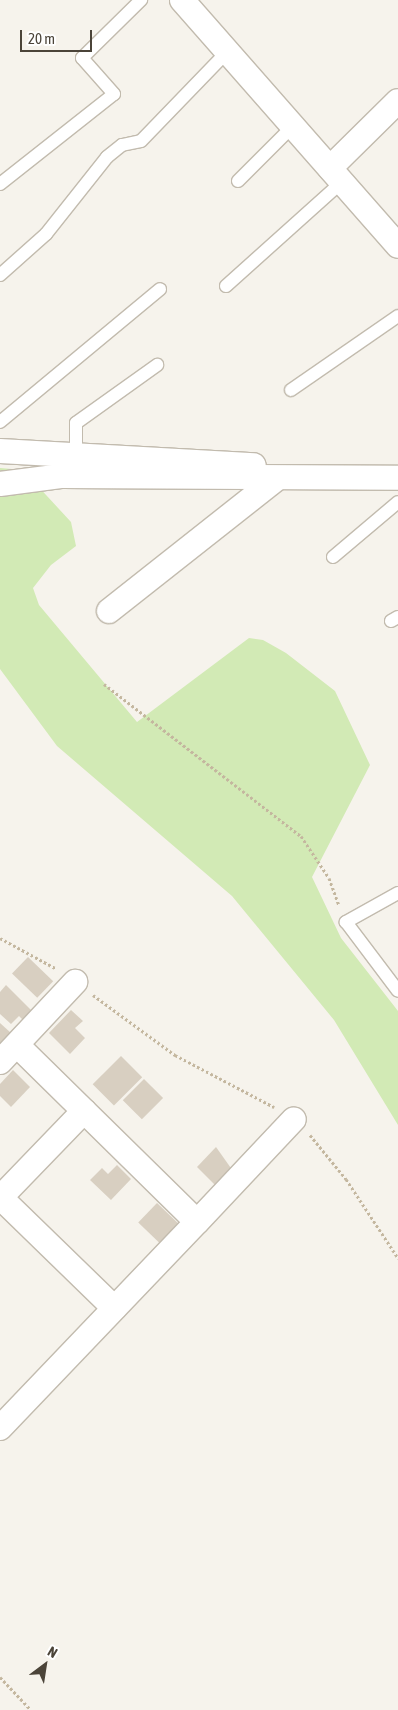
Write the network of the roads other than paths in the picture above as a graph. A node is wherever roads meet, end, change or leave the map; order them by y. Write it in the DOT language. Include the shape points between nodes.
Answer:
graph roads {
  1 [pos="141,0"];
  2 [pos="182,0"];
  3 [pos="226,53"];
  4 [pos="398,101"];
  5 [pos="292,127"];
  6 [pos="336,175"];
  7 [pos="238,181"];
  8 [pos="0,184"];
  9 [pos="398,246"];
  10 [pos="0,275"];
  11 [pos="226,286"];
  12 [pos="160,289"];
  13 [pos="398,316"];
  14 [pos="156,365"];
  15 [pos="291,390"];
  16 [pos="0,422"];
  17 [pos="0,450"];
  18 [pos="76,453"];
  19 [pos="394,478"];
  20 [pos="275,480"];
  21 [pos="0,484"];
  22 [pos="398,502"];
  23 [pos="333,556"];
  24 [pos="109,611"];
  25 [pos="398,893"];
  26 [pos="75,982"];
  27 [pos="398,991"];
  28 [pos="17,1045"];
  29 [pos="0,1062"];
  30 [pos="84,1111"];
  31 [pos="294,1119"];
  32 [pos="0,1198"];
  33 [pos="197,1222"];
  34 [pos="114,1308"];
  35 [pos="0,1428"];
  1 -- 8 [label="lane" via="82,58 114,94"];
  2 -- 3 [label="street"];
  3 -- 5 [label="street"];
  3 -- 10 [label="lane" via="141,141 122,146 107,157 46,234"];
  4 -- 6 [label="street"];
  5 -- 6 [label="street"];
  5 -- 7 [label="lane"];
  6 -- 9 [label="street"];
  6 -- 11 [label="lane"];
  12 -- 16 [label="lane"];
  13 -- 15 [label="lane"];
  14 -- 18 [label="lane" via="76,424"];
  17 -- 18 [label="street"];
  18 -- 19 [label="street" via="190,459"];
  19 -- 20 [label="street"];
  20 -- 21 [label="street" via="62,476"];
  20 -- 24 [label="street"];
  22 -- 23 [label="lane"];
  25 -- 27 [label="lane" via="346,922"];
  26 -- 28 [label="street"];
  28 -- 29 [label="street"];
  28 -- 30 [label="street"];
  30 -- 32 [label="street"];
  30 -- 33 [label="street"];
  31 -- 33 [label="street"];
  32 -- 34 [label="street"];
  33 -- 34 [label="street"];
  34 -- 35 [label="street"];
}
